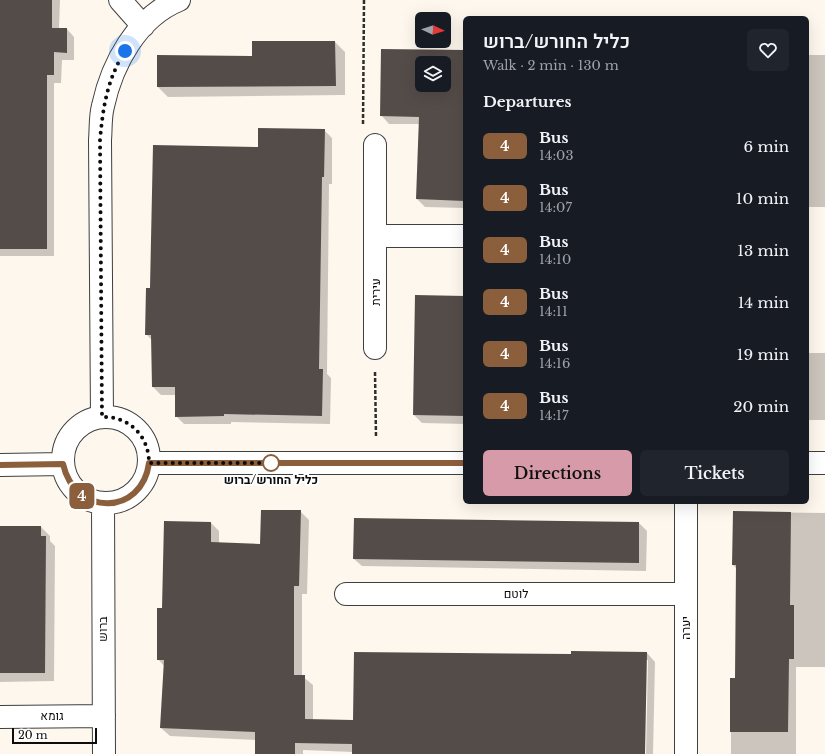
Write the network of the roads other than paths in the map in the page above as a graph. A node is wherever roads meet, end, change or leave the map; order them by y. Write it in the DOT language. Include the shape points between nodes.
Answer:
graph roads {
  1 [pos="120,0"];
  2 [pos="179,0"];
  3 [pos="143,26"];
  4 [pos="375,145"];
  5 [pos="376,236"];
  6 [pos="463,236"];
  7 [pos="375,348"];
  8 [pos="102,417"];
  9 [pos="149,463"];
  10 [pos="463,463"];
  11 [pos="809,463"];
  12 [pos="825,463"];
  13 [pos="63,464"];
  14 [pos="0,465"];
  15 [pos="103,503"];
  16 [pos="686,504"];
  17 [pos="346,594"];
  18 [pos="686,594"];
  19 [pos="104,716"];
  20 [pos="0,717"];
  21 [pos="104,754"];
  22 [pos="686,754"];
  1 -- 3 [label="street"];
  2 -- 3 [label="street" via="171,3"];
  3 -- 8 [label="street" via="119,60 102,107"];
  4 -- 5 [label="street, עירית"];
  5 -- 6 [label="street"];
  5 -- 7 [label="street, עירית"];
  8 -- 9 [label="street" via="116,418 134,427 146,443"];
  8 -- 13 [label="street" via="83,423 73,432 64,450"];
  9 -- 10 [label="street"];
  9 -- 15 [label="street" via="143,483 134,493 123,500"];
  11 -- 12 [label="street"];
  13 -- 14 [label="street"];
  13 -- 15 [label="street" via="66,477 78,493 90,500"];
  15 -- 19 [label="street, ברוש"];
  16 -- 18 [label="street, יערה"];
  17 -- 18 [label="street, לוטם"];
  18 -- 22 [label="street, יערה"];
  19 -- 20 [label="street, גומא"];
  19 -- 21 [label="street, ברוש"];
}
